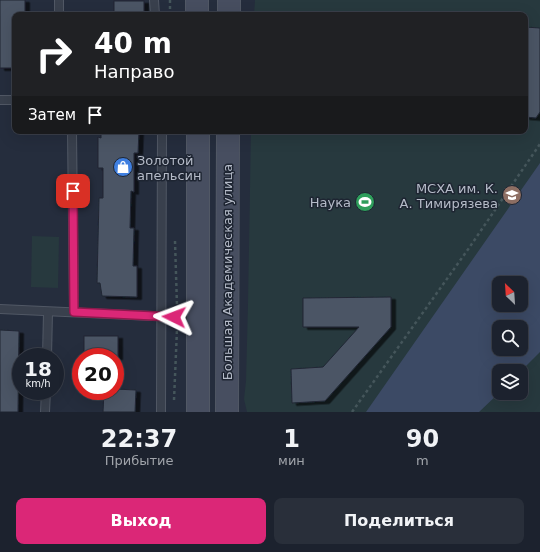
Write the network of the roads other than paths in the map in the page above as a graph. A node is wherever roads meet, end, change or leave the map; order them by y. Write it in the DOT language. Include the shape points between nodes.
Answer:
graph roads {
  1 [pos="59,0"];
  2 [pos="154,0"];
  3 [pos="197,0"];
  4 [pos="229,0"];
  5 [pos="59,12"];
  6 [pos="155,12"];
  7 [pos="197,12"];
  8 [pos="229,12"];
  9 [pos="0,100"];
  10 [pos="12,100"];
  11 [pos="72,134"];
  12 [pos="162,134"];
  13 [pos="198,134"];
  14 [pos="228,134"];
  15 [pos="0,310"];
  16 [pos="48,312"];
  17 [pos="74,312"];
  18 [pos="162,316"];
  19 [pos="198,316"];
  20 [pos="47,348"];
  21 [pos="46,400"];
  22 [pos="45,412"];
  23 [pos="161,412"];
  24 [pos="198,412"];
  25 [pos="227,412"];
  1 -- 5 [label="lane"];
  2 -- 6 [label="lane"];
  3 -- 7 [label="main road"];
  4 -- 8 [label="main road"];
  9 -- 10 [label="lane"];
  11 -- 17 [label="lane"];
  12 -- 18 [label="lane"];
  13 -- 19 [label="main road"];
  14 -- 25 [label="main road, Большая Академическая улица"];
  15 -- 16 [label="lane"];
  16 -- 17 [label="lane"];
  16 -- 20 [label="lane"];
  17 -- 18 [label="lane"];
  18 -- 19 [label="lane"];
  18 -- 23 [label="lane"];
  19 -- 24 [label="main road"];
  21 -- 22 [label="lane"];
}
